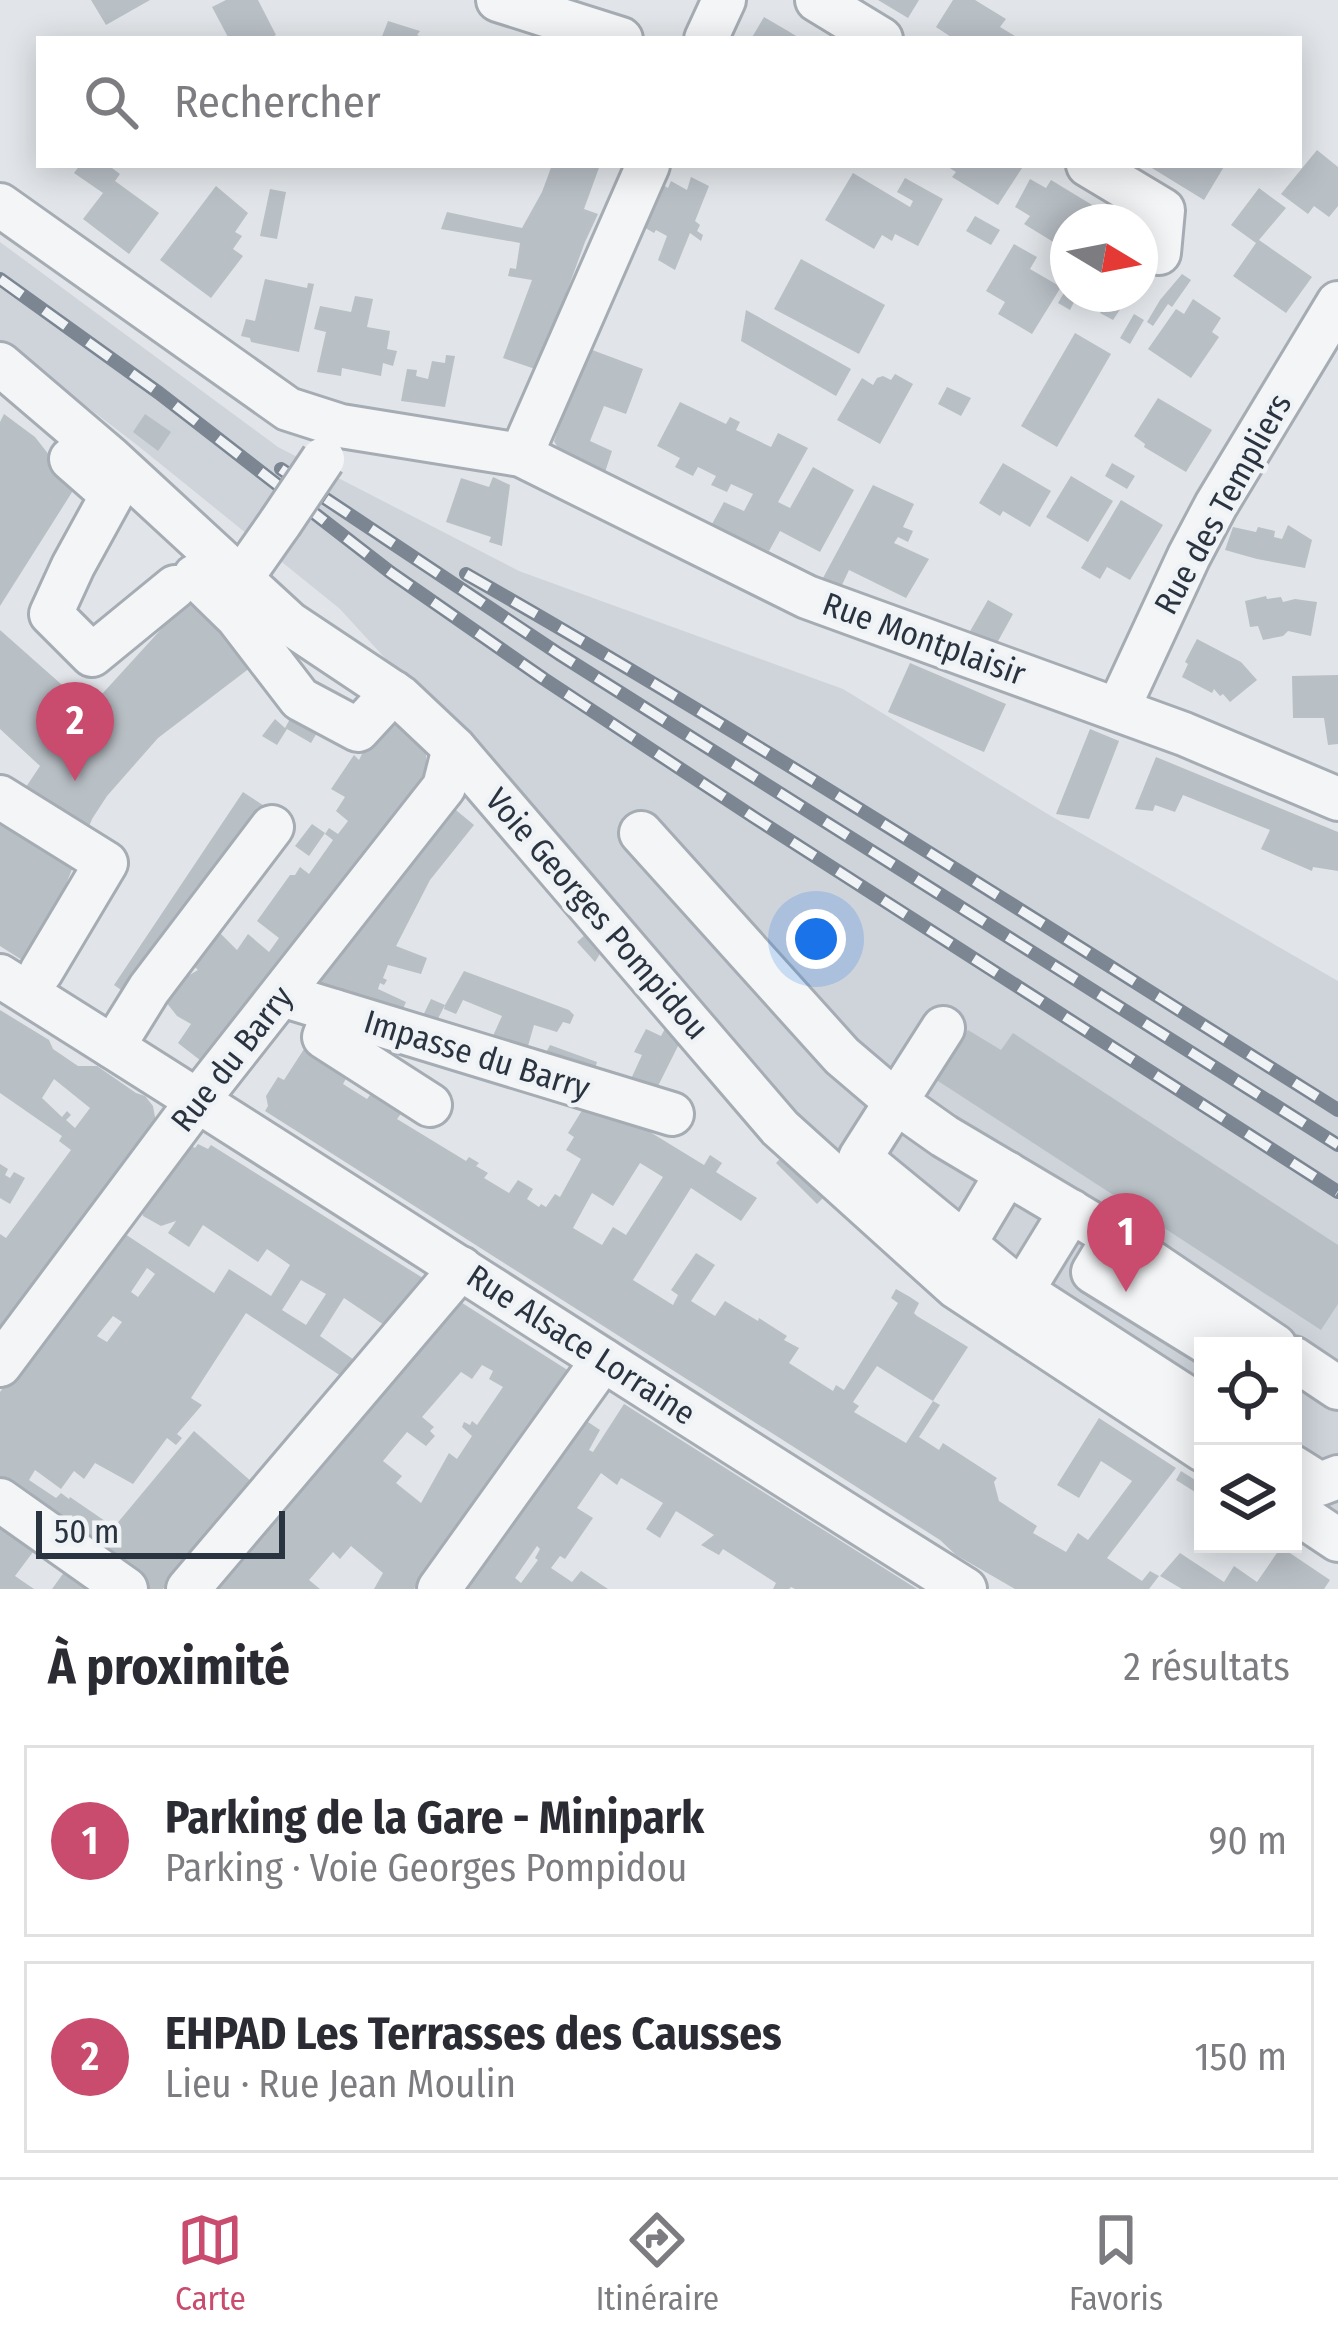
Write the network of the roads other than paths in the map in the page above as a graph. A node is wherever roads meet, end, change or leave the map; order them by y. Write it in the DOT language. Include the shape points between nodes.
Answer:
graph roads {
  1 [pos="498,0"];
  2 [pos="724,0"];
  3 [pos="817,0"];
  4 [pos="612,36"];
  5 [pos="707,36"];
  6 [pos="876,36"];
  7 [pos="647,168"];
  8 [pos="1093,168"];
  9 [pos="0,206"];
  10 [pos="1159,253"];
  11 [pos="1338,303"];
  12 [pos="0,364"];
  13 [pos="0,401"];
  14 [pos="332,442"];
  15 [pos="521,455"];
  16 [pos="112,495"];
  17 [pos="240,580"];
  18 [pos="175,587"];
  19 [pos="393,692"];
  20 [pos="1118,709"];
  21 [pos="454,748"];
  22 [pos="0,797"];
  23 [pos="1338,799"];
  24 [pos="272,827"];
  25 [pos="640,833"];
  26 [pos="21,974"];
  27 [pos="282,995"];
  28 [pos="334,1011"];
  29 [pos="943,1028"];
  30 [pos="113,1047"];
  31 [pos="198,1100"];
  32 [pos="896,1102"];
  33 [pos="430,1105"];
  34 [pos="672,1114"];
  35 [pos="944,1136"];
  36 [pos="1007,1173"];
  37 [pos="905,1196"];
  38 [pos="1071,1211"];
  39 [pos="964,1245"];
  40 [pos="461,1268"];
  41 [pos="1022,1291"];
  42 [pos="1260,1336"];
  43 [pos="603,1360"];
  44 [pos="1302,1364"];
  45 [pos="0,1365"];
  46 [pos="1338,1388"];
  47 [pos="1194,1402"];
  48 [pos="1195,1445"];
  49 [pos="1302,1473"];
  50 [pos="1338,1477"];
  51 [pos="0,1499"];
  52 [pos="1302,1516"];
  53 [pos="1338,1540"];
  54 [pos="126,1589"];
  55 [pos="188,1589"];
  56 [pos="440,1589"];
  57 [pos="965,1589"];
  1 -- 4 [label="street"];
  2 -- 5 [label="street"];
  3 -- 6 [label="street"];
  7 -- 15 [label="street"];
  8 -- 10 [label="street" via="1163,211"];
  9 -- 14 [label="street, Rue Montplaisir"];
  11 -- 20 [label="street, Rue des Templiers" via="1216,505"];
  12 -- 17 [label="street, Voie Georges Pompidou"];
  13 -- 16 [label="street"];
  14 -- 15 [label="street, Rue Montplaisir"];
  14 -- 17 [label="street, bridge"];
  15 -- 20 [label="street, Rue Montplaisir" via="807,597"];
  16 -- 18 [label="street" via="51,614 92,655"];
  16 -- 19 [label="street" via="238,617 300,699 358,730"];
  17 -- 19 [label="street, Voie Georges Pompidou"];
  19 -- 21 [label="street, Voie Georges Pompidou"];
  20 -- 23 [label="street, Rue Montplaisir"];
  21 -- 27 [label="street, Rue du Barry" via="443,787"];
  21 -- 48 [label="street, Voie Georges Pompidou" via="780,1128 956,1287"];
  22 -- 26 [label="street" via="106,863"];
  24 -- 30 [label="street"];
  25 -- 32 [label="street" via="842,1055"];
  26 -- 30 [label="street, Rue Alsace Lorraine"];
  27 -- 28 [label="street, Impasse du Barry"];
  27 -- 31 [label="street, Rue du Barry"];
  28 -- 33 [label="street" via="324,1037"];
  28 -- 34 [label="street, Impasse du Barry"];
  29 -- 32 [label="street"];
  30 -- 31 [label="street, Rue Alsace Lorraine"];
  31 -- 40 [label="street, Rue Alsace Lorraine"];
  31 -- 45 [label="street, Rue du Barry"];
  32 -- 35 [label="street"];
  32 -- 37 [label="street" via="860,1158"];
  35 -- 36 [label="street"];
  35 -- 37 [label="street"];
  36 -- 38 [label="street"];
  36 -- 39 [label="street"];
  37 -- 39 [label="street"];
  38 -- 41 [label="street"];
  38 -- 42 [label="street"];
  39 -- 41 [label="street"];
  40 -- 43 [label="street, Rue Alsace Lorraine"];
  40 -- 55 [label="street"];
  41 -- 47 [label="street"];
  43 -- 56 [label="street"];
  43 -- 57 [label="street, Rue Alsace Lorraine"];
  44 -- 46 [label="street"];
  49 -- 50 [label="street" via="1320,1484"];
  51 -- 54 [label="street"];
  52 -- 53 [label="street"];
}
